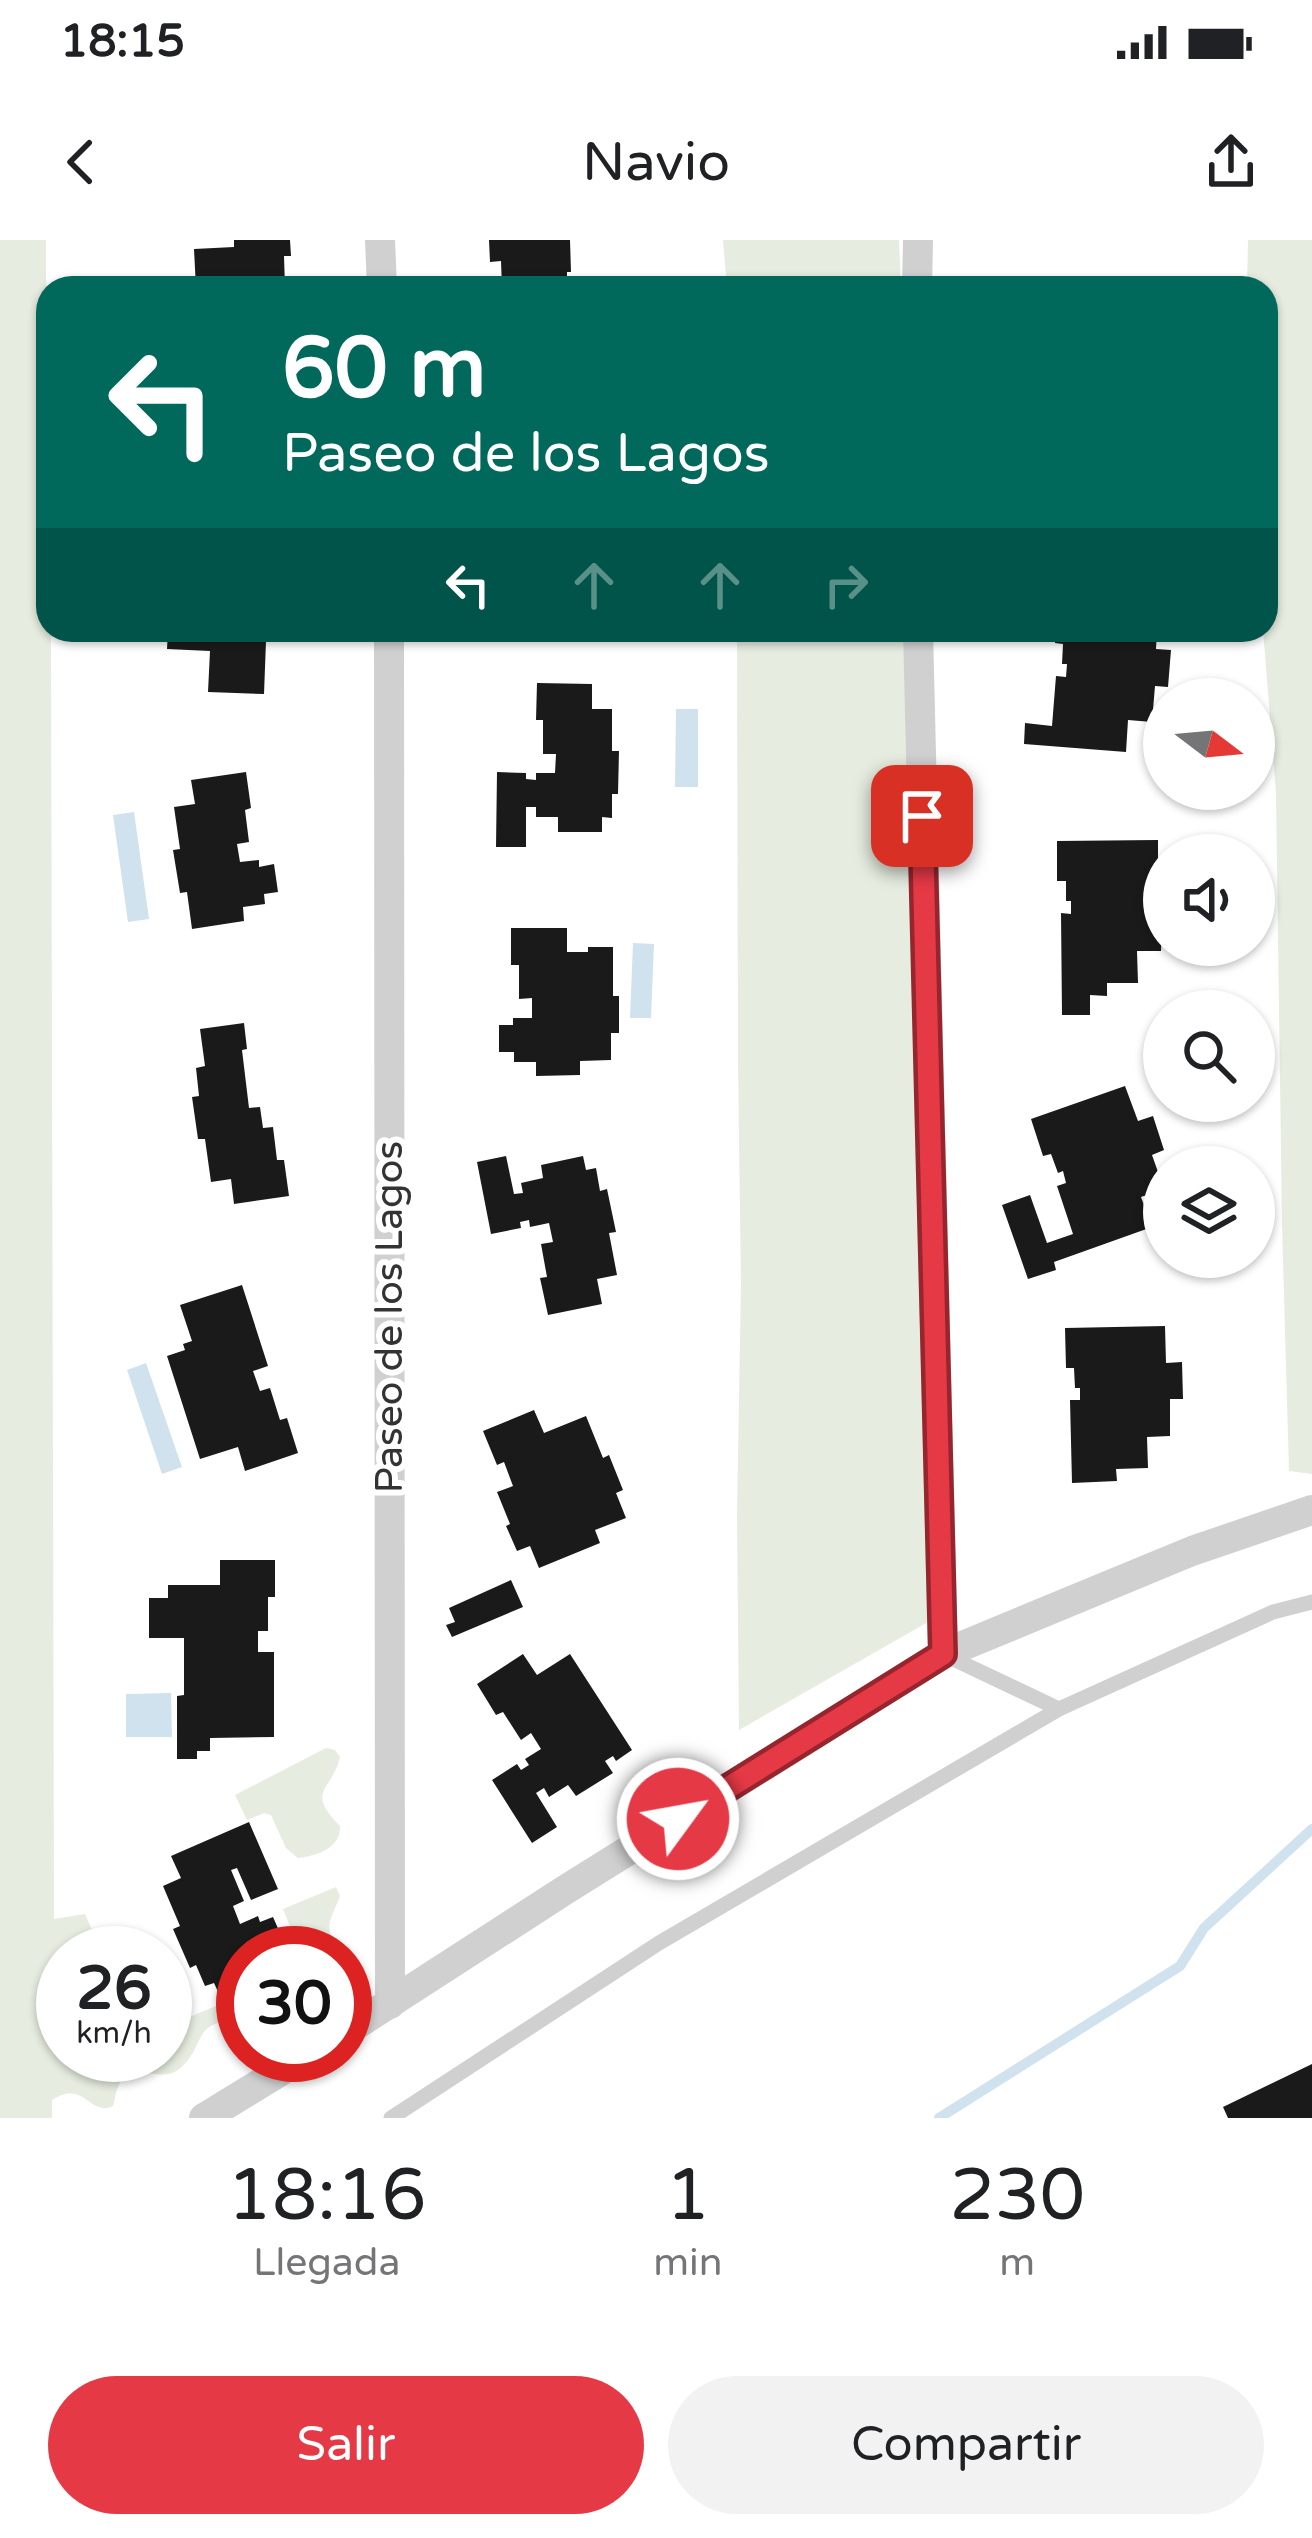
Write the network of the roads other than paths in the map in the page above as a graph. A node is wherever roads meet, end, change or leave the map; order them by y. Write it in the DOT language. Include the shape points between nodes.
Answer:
graph roads {
  1 [pos="380,240"];
  2 [pos="918,240"];
  3 [pos="382,276"];
  4 [pos="917,276"];
  5 [pos="389,642"];
  6 [pos="918,642"];
  7 [pos="1312,1510"];
  8 [pos="1312,1603"];
  9 [pos="943,1654"];
  10 [pos="1059,1709"];
  11 [pos="390,2004"];
  12 [pos="372,2015"];
  13 [pos="263,2082"];
  14 [pos="204,2118"];
  15 [pos="391,2118"];
  1 -- 3 [label="street"];
  2 -- 4 [label="street"];
  5 -- 11 [label="street, Paseo de los Lagos"];
  6 -- 9 [label="street"];
  7 -- 9 [label="street"];
  8 -- 10 [label="lane" via="1274,1612"];
  9 -- 10 [label="lane"];
  9 -- 11 [label="street"];
  10 -- 15 [label="lane" via="659,1943"];
  11 -- 12 [label="street"];
  13 -- 14 [label="street"];
}
